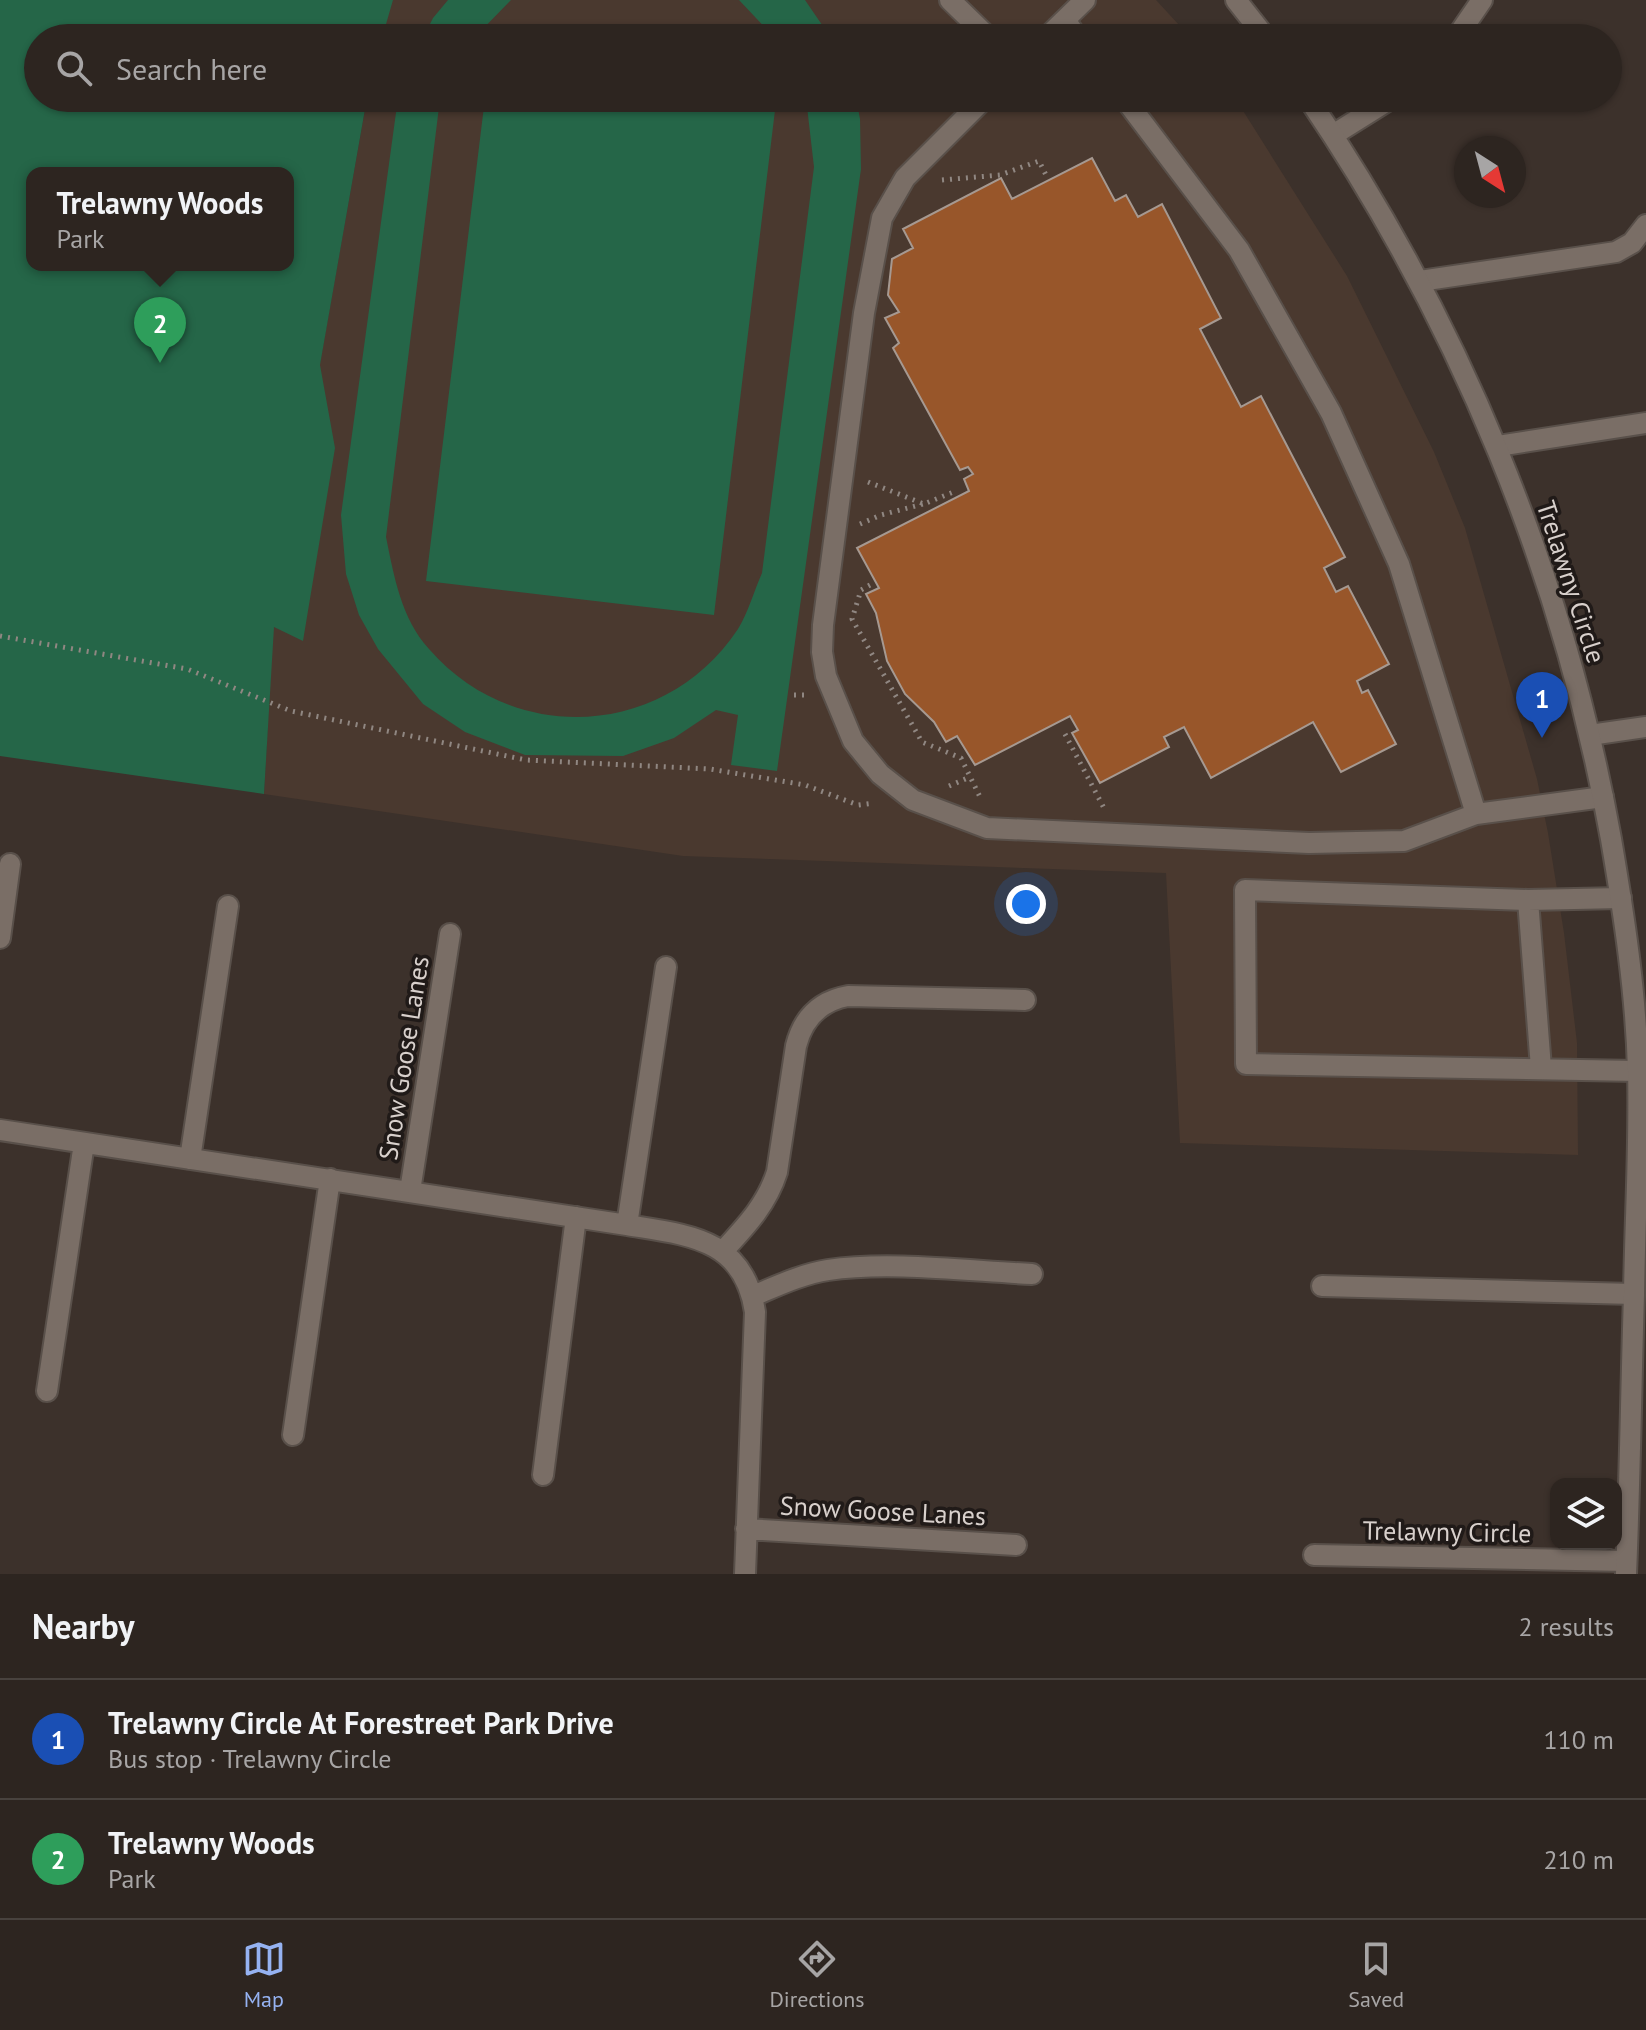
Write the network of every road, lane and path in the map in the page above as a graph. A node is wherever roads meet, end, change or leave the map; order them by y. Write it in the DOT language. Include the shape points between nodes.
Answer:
graph roads {
  1 [pos="950,0"];
  2 [pos="1236,0"];
  3 [pos="1482,0"];
  4 [pos="1081,1"];
  5 [pos="1065,20"];
  6 [pos="975,24"];
  7 [pos="1061,24"];
  8 [pos="1068,24"];
  9 [pos="1255,24"];
  10 [pos="1466,24"];
  11 [pos="971,112"];
  12 [pos="1135,112"];
  13 [pos="1317,112"];
  14 [pos="1370,112"];
  15 [pos="1333,135"];
  16 [pos="1046,175"];
  17 [pos="897,192"];
  18 [pos="1646,225"];
  19 [pos="1420,281"];
  20 [pos="1646,423"];
  21 [pos="1498,446"];
  22 [pos="844,467"];
  23 [pos="956,491"];
  24 [pos="924,504"];
  25 [pos="835,536"];
  26 [pos="870,585"];
  27 [pos="0,636"];
  28 [pos="1646,727"];
  29 [pos="1065,734"];
  30 [pos="1590,735"];
  31 [pos="1603,797"];
  32 [pos="913,800"];
  33 [pos="1476,814"];
  34 [pos="995,828"];
  35 [pos="1119,835"];
  36 [pos="10,864"];
  37 [pos="1621,898"];
  38 [pos="1528,900"];
  39 [pos="228,906"];
  40 [pos="450,934"];
  41 [pos="0,938"];
  42 [pos="666,967"];
  43 [pos="1025,1000"];
  44 [pos="1640,1015"];
  45 [pos="1541,1068"];
  46 [pos="1638,1071"];
  47 [pos="0,1130"];
  48 [pos="84,1143"];
  49 [pos="190,1159"];
  50 [pos="330,1179"];
  51 [pos="410,1191"];
  52 [pos="576,1217"];
  53 [pos="1641,1220"];
  54 [pos="627,1225"];
  55 [pos="724,1250"];
  56 [pos="1032,1274"];
  57 [pos="1322,1286"];
  58 [pos="1634,1294"];
  59 [pos="753,1296"];
  60 [pos="47,1391"];
  61 [pos="1638,1430"];
  62 [pos="293,1435"];
  63 [pos="543,1475"];
  64 [pos="746,1529"];
  65 [pos="1016,1545"];
  66 [pos="1314,1555"];
  67 [pos="1626,1567"];
  68 [pos="745,1574"];
  1 -- 6 [label="street"];
  2 -- 9 [label="street"];
  3 -- 10 [label="street"];
  4 -- 5 [label="street"];
  5 -- 7 [label="street"];
  5 -- 8 [label="street"];
  11 -- 17 [label="street"];
  12 -- 33 [label="street" via="1239,250 1331,413 1399,564"];
  13 -- 15 [label="street, Trelawny Circle"];
  14 -- 15 [label="street"];
  15 -- 19 [label="street, Trelawny Circle"];
  16 -- 17 [label="path" via="1039,161 1000,175 937,181"];
  17 -- 22 [label="street" via="882,218"];
  18 -- 19 [label="street" via="1632,243 1616,252"];
  19 -- 21 [label="street, Trelawny Circle"];
  20 -- 21 [label="street"];
  21 -- 30 [label="street, Trelawny Circle" via="1539,559"];
  22 -- 24 [label="path" via="874,486"];
  22 -- 25 [label="street"];
  23 -- 24 [label="path"];
  24 -- 25 [label="path" via="881,515"];
  25 -- 32 [label="street" via="823,625 826,676 853,741 880,774"];
  26 -- 34 [label="path" via="861,590 852,619 922,742 961,758"];
  27 -- 32 [label="path" via="187,669 291,711 526,760 710,769 805,785 858,805"];
  28 -- 30 [label="street"];
  29 -- 35 [label="path"];
  30 -- 31 [label="street, Trelawny Circle"];
  31 -- 33 [label="street"];
  31 -- 37 [label="street, Trelawny Circle"];
  32 -- 34 [label="street"];
  33 -- 35 [label="street" via="1404,841"];
  34 -- 35 [label="street"];
  36 -- 41 [label="street"];
  37 -- 38 [label="street"];
  37 -- 44 [label="street, Trelawny Circle"];
  38 -- 45 [label="street"];
  38 -- 45 [label="street" via="1245,890 1246,1064"];
  39 -- 49 [label="street"];
  40 -- 51 [label="street, Snow Goose Lanes"];
  42 -- 54 [label="street"];
  43 -- 55 [label="street" via="848,996 821,1005 800,1031 771,1191"];
  44 -- 46 [label="street, Trelawny Circle"];
  45 -- 46 [label="street"];
  46 -- 53 [label="street, Trelawny Circle"];
  47 -- 48 [label="street, Snow Goose Lanes"];
  48 -- 49 [label="street, Snow Goose Lanes"];
  48 -- 60 [label="street"];
  49 -- 50 [label="street, Snow Goose Lanes"];
  50 -- 51 [label="street, Snow Goose Lanes"];
  50 -- 62 [label="street"];
  51 -- 52 [label="street, Snow Goose Lanes"];
  52 -- 54 [label="street, Snow Goose Lanes"];
  52 -- 63 [label="street"];
  53 -- 58 [label="street, Trelawny Circle"];
  54 -- 55 [label="street, Snow Goose Lanes" via="683,1234"];
  55 -- 59 [label="street, Snow Goose Lanes"];
  56 -- 59 [label="street" via="829,1270"];
  57 -- 58 [label="street"];
  58 -- 61 [label="street, Trelawny Circle"];
  59 -- 64 [label="street, Snow Goose Lanes"];
  61 -- 67 [label="street, Trelawny Circle"];
  64 -- 65 [label="street, Snow Goose Lanes"];
  64 -- 68 [label="street, Snow Goose Lanes"];
  66 -- 67 [label="street, Trelawny Circle"];
}
